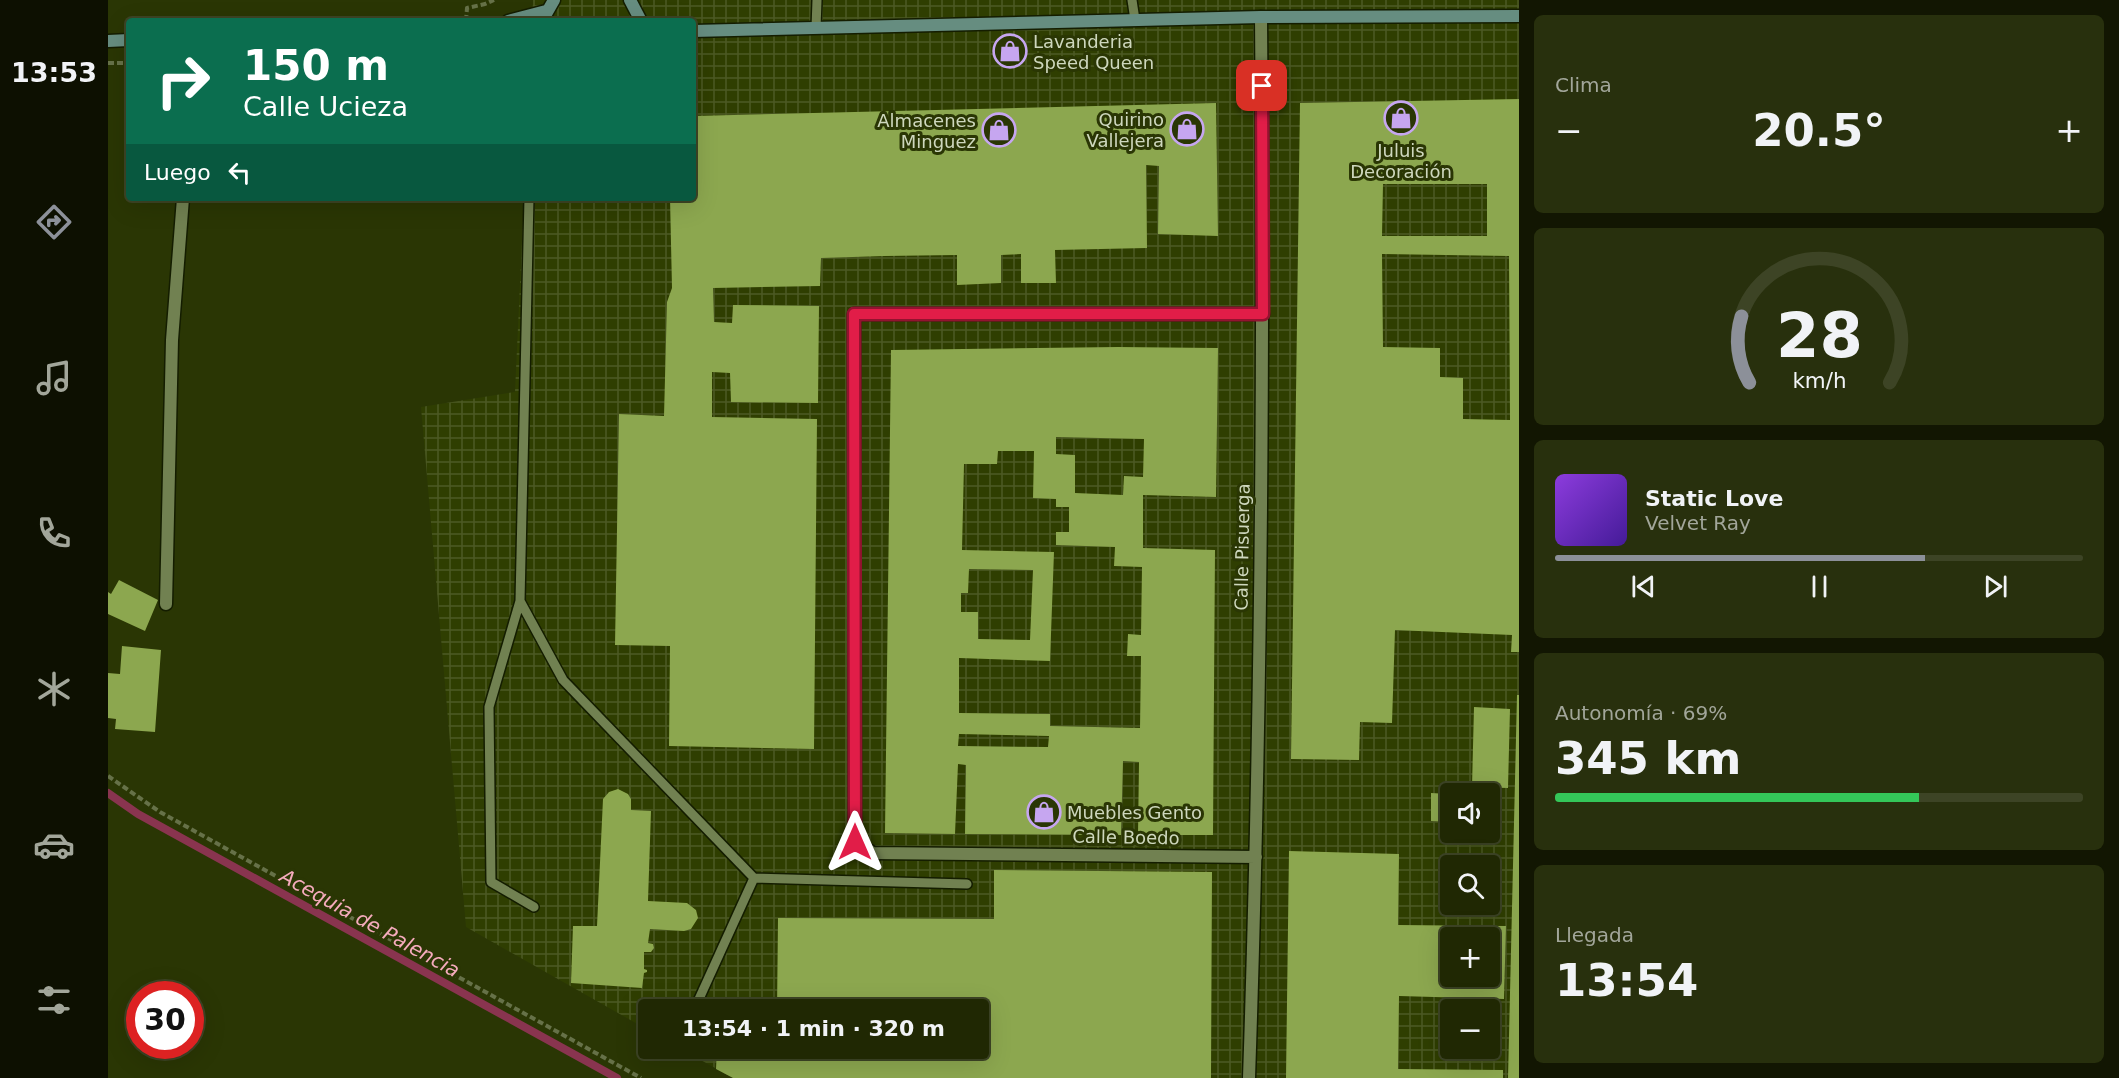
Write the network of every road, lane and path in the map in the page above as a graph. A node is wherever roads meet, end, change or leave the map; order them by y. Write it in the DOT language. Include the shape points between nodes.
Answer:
graph roads {
  1 [pos="494,0"];
  2 [pos="554,0"];
  3 [pos="630,0"];
  4 [pos="817,0"];
  5 [pos="1132,0"];
  6 [pos="544,16"];
  7 [pos="1519,16"];
  8 [pos="1261,17"];
  9 [pos="466,18"];
  10 [pos="639,18"];
  11 [pos="1135,20"];
  12 [pos="816,28"];
  13 [pos="696,31"];
  14 [pos="108,40"];
  15 [pos="126,40"];
  16 [pos="108,63"];
  17 [pos="126,63"];
  18 [pos="183,201"];
  19 [pos="529,201"];
  20 [pos="1263,314"];
  21 [pos="519,601"];
  22 [pos="166,604"];
  23 [pos="108,776"];
  24 [pos="1256,857"];
  25 [pos="754,878"];
  26 [pos="967,884"];
  27 [pos="534,907"];
  28 [pos="699,999"];
  29 [pos="641,1078"];
  30 [pos="1249,1078"];
  1 -- 9 [label="path" via="466,8"];
  2 -- 6 [label="main road"];
  3 -- 10 [label="main road"];
  4 -- 12 [label="lane"];
  5 -- 11 [label="lane"];
  7 -- 8 [label="main road"];
  8 -- 11 [label="main road"];
  8 -- 20 [label="street, Calle Pisuerga"];
  11 -- 12 [label="main road"];
  12 -- 13 [label="main road"];
  14 -- 15 [label="main road"];
  16 -- 17 [label="path"];
  18 -- 22 [label="street" via="172,340"];
  19 -- 21 [label="lane"];
  20 -- 24 [label="street, Calle Pisuerga"];
  20 -- 24 [label="street, Calle Boedo" via="854,314 855,842 873,853"];
  21 -- 25 [label="lane" via="563,680"];
  21 -- 27 [label="lane" via="489,707 491,882"];
  23 -- 29 [label="path" via="160,812"];
  24 -- 30 [label="street, Calle Pisuerga"];
  25 -- 26 [label="lane"];
  25 -- 28 [label="lane"];
}
